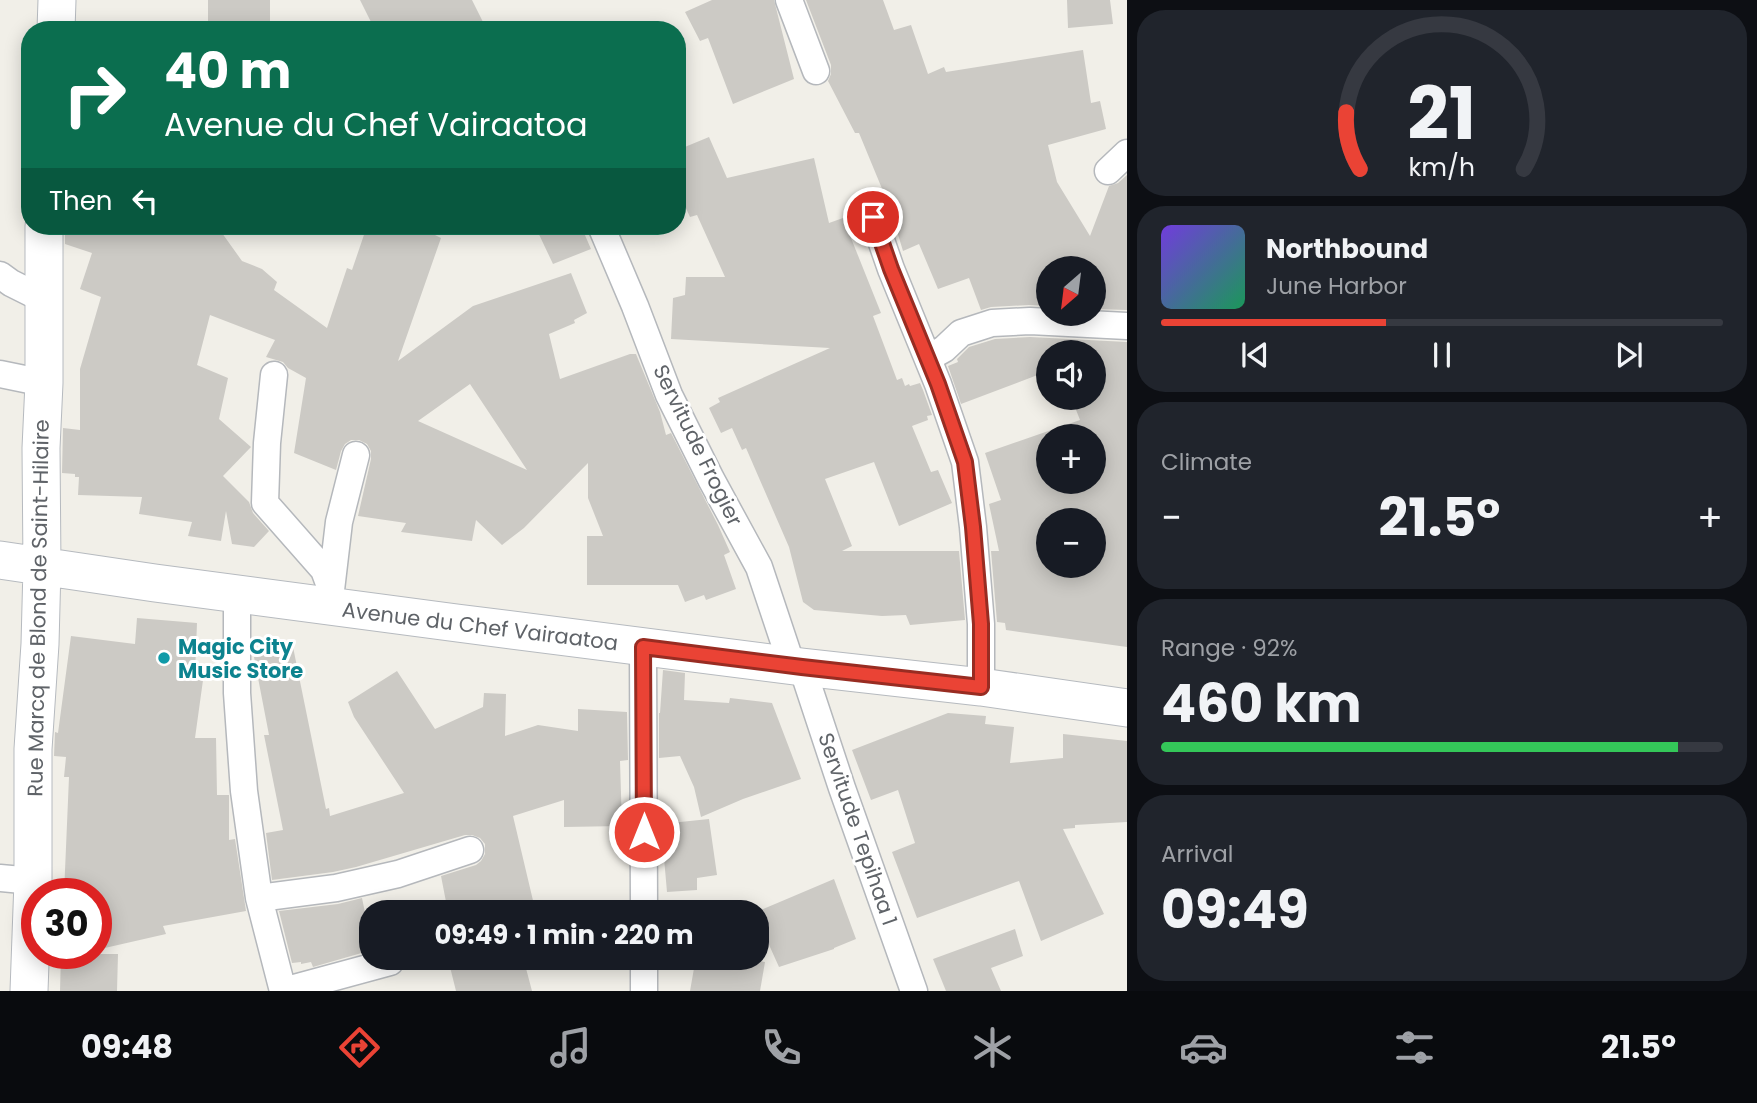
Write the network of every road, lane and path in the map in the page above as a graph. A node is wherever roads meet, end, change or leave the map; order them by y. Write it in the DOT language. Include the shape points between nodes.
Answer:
graph roads {
  1 [pos="57,0"];
  2 [pos="789,0"];
  3 [pos="56,21"];
  4 [pos="816,71"];
  5 [pos="1127,153"];
  6 [pos="1108,171"];
  7 [pos="873,217"];
  8 [pos="44,235"];
  9 [pos="605,235"];
  10 [pos="0,275"];
  11 [pos="43,299"];
  12 [pos="1127,326"];
  13 [pos="928,358"];
  14 [pos="0,374"];
  15 [pos="274,375"];
  16 [pos="44,383"];
  17 [pos="356,455"];
  18 [pos="0,560"];
  19 [pos="42,567"];
  20 [pos="237,594"];
  21 [pos="330,597"];
  22 [pos="643,647"];
  23 [pos="797,666"];
  24 [pos="981,687"];
  25 [pos="1127,708"];
  26 [pos="470,850"];
  27 [pos="16,880"];
  28 [pos="259,898"];
  29 [pos="644,900"];
  30 [pos="360,970"];
  31 [pos="644,970"];
  32 [pos="29,991"];
  33 [pos="283,991"];
  34 [pos="644,991"];
  35 [pos="914,991"];
  1 -- 3 [label="main road"];
  2 -- 4 [label="street"];
  5 -- 6 [label="street"];
  7 -- 13 [label="street"];
  8 -- 11 [label="main road, Rue Marcq de Blond de Saint-Hilaire"];
  9 -- 23 [label="street, Servitude Frogier" via="669,395 759,567"];
  10 -- 11 [label="street"];
  11 -- 16 [label="main road, Rue Marcq de Blond de Saint-Hilaire"];
  12 -- 13 [label="street" via="992,323 961,332"];
  13 -- 24 [label="street" via="965,462 981,624"];
  14 -- 16 [label="street"];
  15 -- 21 [label="street" via="265,503 324,570"];
  16 -- 19 [label="main road, Rue Marcq de Blond de Saint-Hilaire"];
  17 -- 21 [label="street" via="339,522"];
  18 -- 19 [label="main road, Avenue du Chef Vairaatoa"];
  19 -- 20 [label="main road, Avenue du Chef Vairaatoa"];
  19 -- 27 [label="main road, Rue Marcq de Blond de Saint-Hilaire" via="33,749"];
  20 -- 21 [label="main road, Avenue du Chef Vairaatoa"];
  20 -- 28 [label="street" via="237,693 244,791"];
  21 -- 22 [label="main road, Avenue du Chef Vairaatoa"];
  22 -- 23 [label="main road, Avenue du Chef Vairaatoa"];
  22 -- 29 [label="street"];
  23 -- 24 [label="main road, Avenue du Chef Vairaatoa"];
  23 -- 35 [label="street, Servitude Tepihaa 1"];
  24 -- 25 [label="main road, Avenue du Chef Vairaatoa"];
  26 -- 28 [label="street" via="337,888"];
  27 -- 32 [label="main road, Rue Marcq de Blond de Saint-Hilaire"];
  28 -- 33 [label="street"];
  30 -- 33 [label="street"];
  31 -- 34 [label="street"];
}
